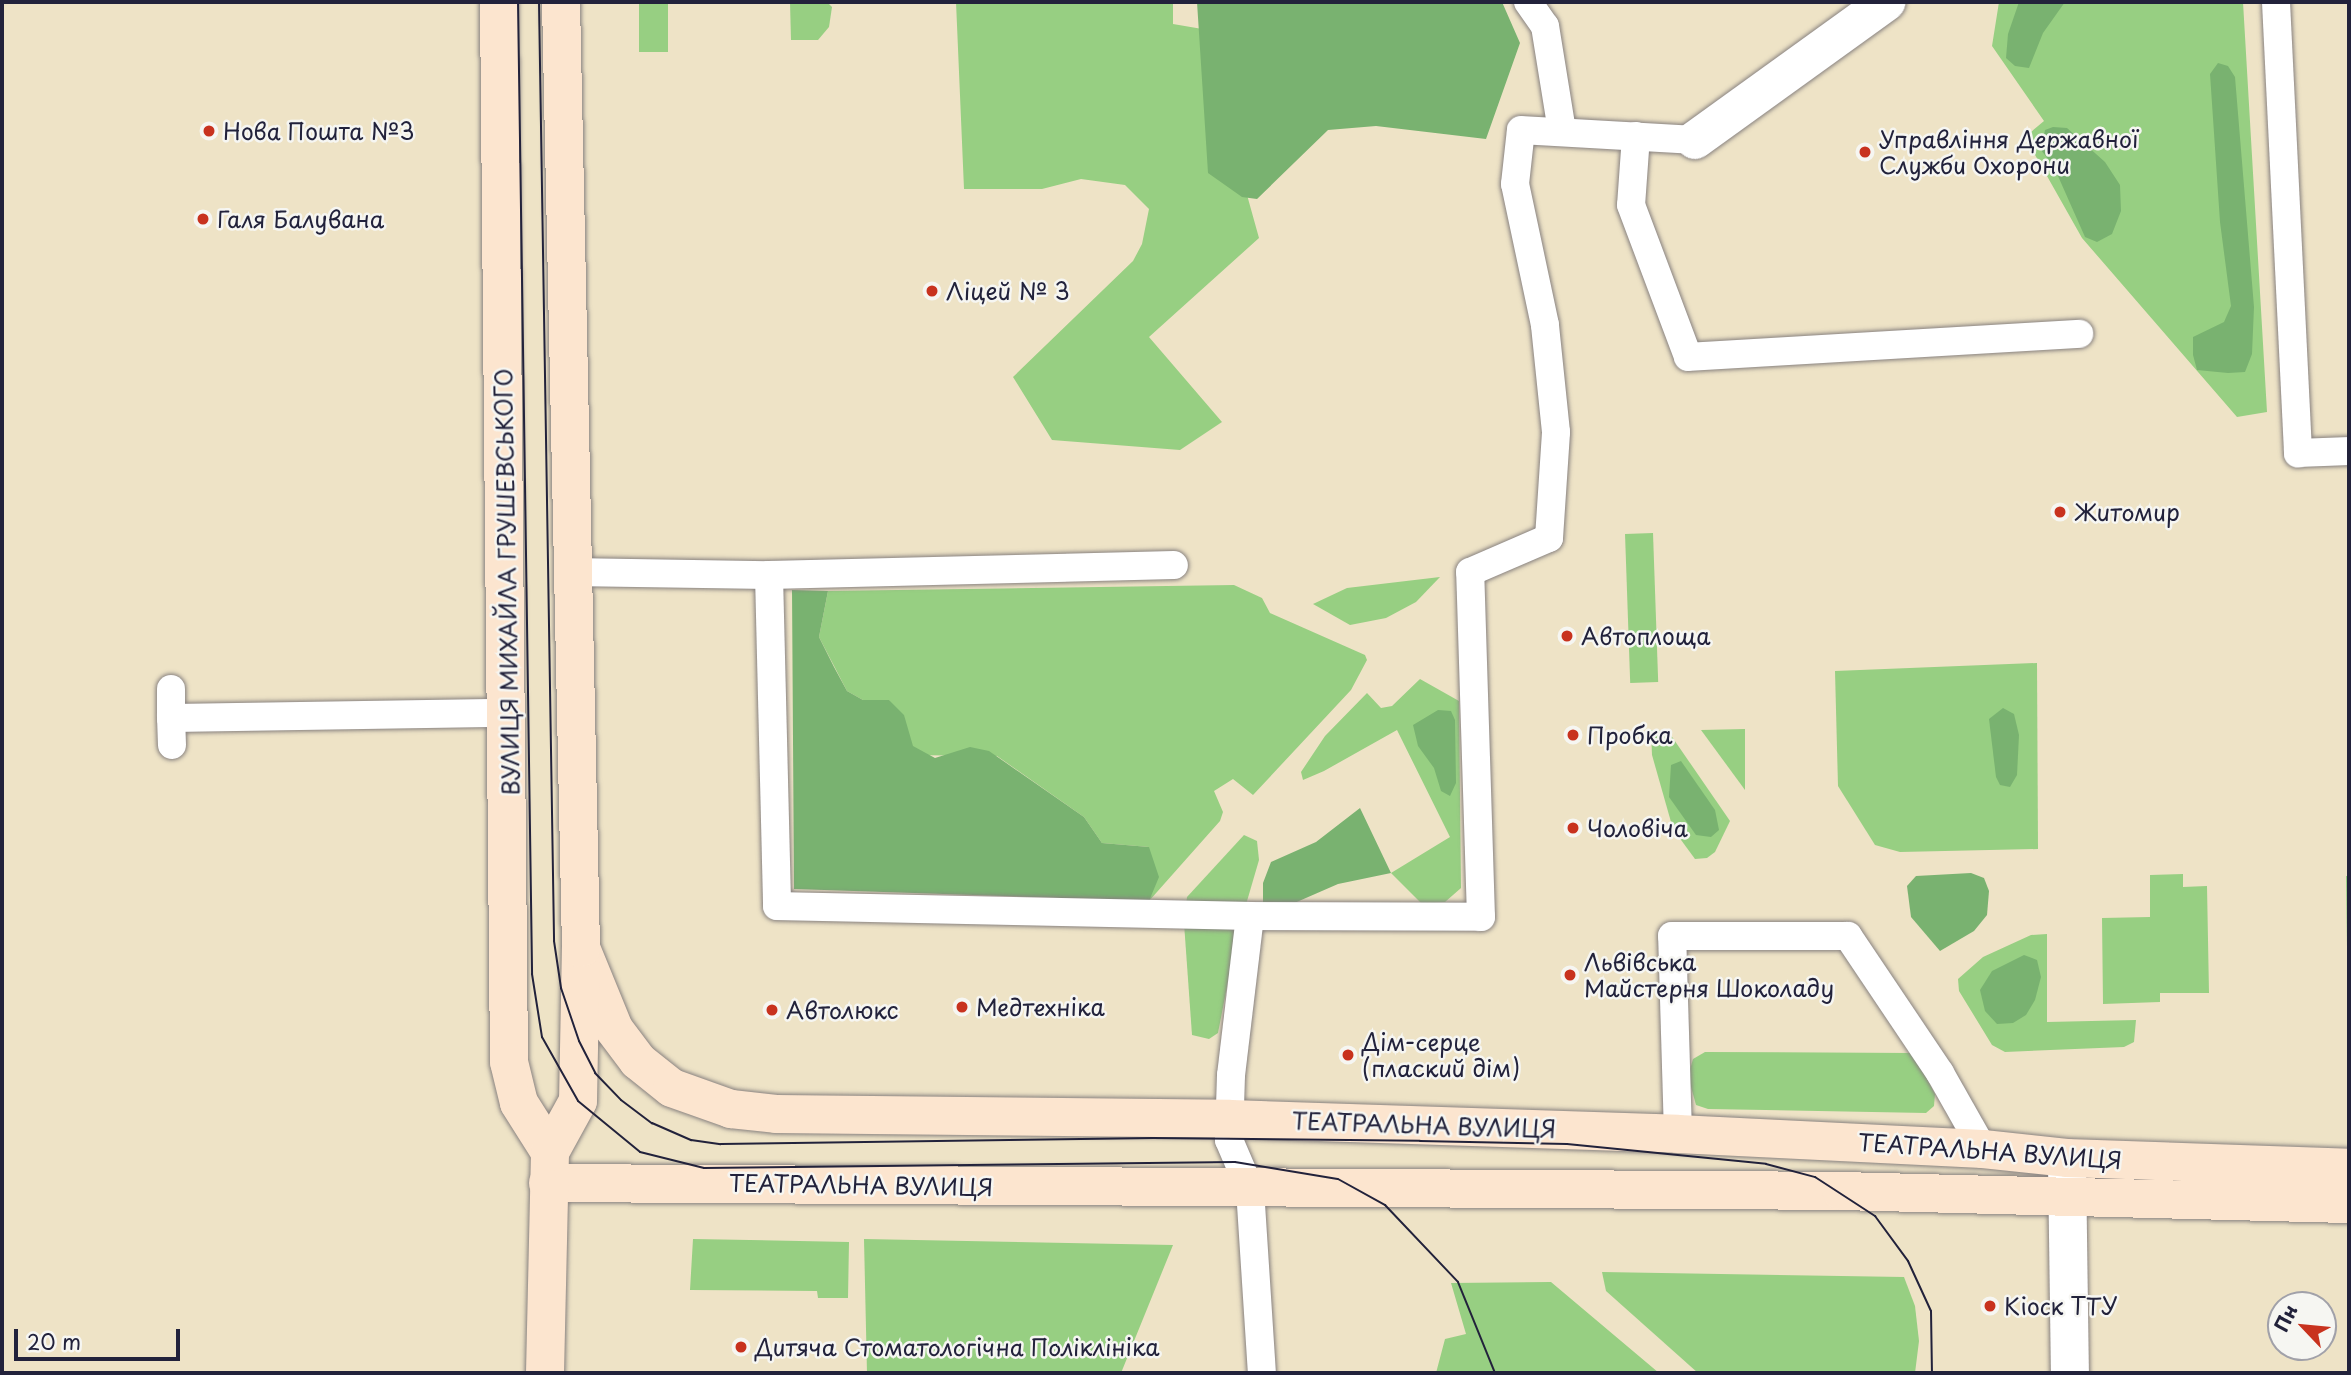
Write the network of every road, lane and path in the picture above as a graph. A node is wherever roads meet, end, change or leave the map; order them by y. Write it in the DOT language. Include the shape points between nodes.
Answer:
graph roads {
  1 [pos="499,2"];
  2 [pos="561,2"];
  3 [pos="1528,2"];
  4 [pos="1886,2"];
  5 [pos="2276,2"];
  6 [pos="1562,131"];
  7 [pos="1636,136"];
  8 [pos="1695,140"];
  9 [pos="2079,334"];
  10 [pos="2349,451"];
  11 [pos="1174,565"];
  12 [pos="570,572"];
  13 [pos="769,575"];
  14 [pos="171,689"];
  15 [pos="508,713"];
  16 [pos="1250,916"];
  17 [pos="580,948"];
  18 [pos="1230,1119"];
  19 [pos="1678,1134"];
  20 [pos="1983,1149"];
  21 [pos="2067,1158"];
  22 [pos="549,1167"];
  23 [pos="2349,1168"];
  24 [pos="1250,1189"];
  25 [pos="2065,1195"];
  26 [pos="2349,1204"];
  27 [pos="545,1373"];
  28 [pos="1262,1373"];
  29 [pos="2070,1373"];
  1 -- 15 [label="street, ВУЛИЦЯ МИХАЙЛА ГРУШЕВСЬКОГО"];
  2 -- 12 [label="street"];
  3 -- 6 [label="lane" via="1545,26"];
  4 -- 8 [label="street"];
  5 -- 10 [label="lane" via="2298,453"];
  6 -- 7 [label="lane"];
  6 -- 16 [label="lane" via="1521,130 1514,184 1545,325 1555,419 1549,538 1470,572 1481,917"];
  7 -- 8 [label="lane"];
  7 -- 9 [label="lane" via="1631,205 1688,357"];
  11 -- 13 [label="lane"];
  12 -- 13 [label="lane"];
  12 -- 17 [label="street"];
  13 -- 16 [label="lane" via="777,906"];
  14 -- 15 [label="lane" via="172,732"];
  15 -- 22 [label="street, ВУЛИЦЯ МИХАЙЛА ГРУШЕВСЬКОГО" via="509,1062 519,1103"];
  16 -- 18 [label="lane"];
  17 -- 18 [label="street, ТЕАТРАЛЬНА ВУЛИЦЯ" via="614,1029 638,1061 672,1088 731,1109 776,1114"];
  17 -- 22 [label="street" via="578,1101"];
  18 -- 19 [label="street, ТЕАТРАЛЬНА ВУЛИЦЯ"];
  18 -- 24 [label="lane" via="1235,1162"];
  19 -- 20 [label="street, ТЕАТРАЛЬНА ВУЛИЦЯ"];
  19 -- 20 [label="lane" via="1672,936 1848,936 1940,1073"];
  20 -- 21 [label="street, ТЕАТРАЛЬНА ВУЛИЦЯ"];
  21 -- 23 [label="street, ТЕАТРАЛЬНА ВУЛИЦЯ"];
  21 -- 25 [label="street"];
  22 -- 24 [label="street, ТЕАТРАЛЬНА ВУЛИЦЯ"];
  22 -- 27 [label="street"];
  24 -- 25 [label="street, ТЕАТРАЛЬНА ВУЛИЦЯ"];
  24 -- 28 [label="lane"];
  25 -- 26 [label="street, ТЕАТРАЛЬНА ВУЛИЦЯ"];
  25 -- 29 [label="street"];
}
